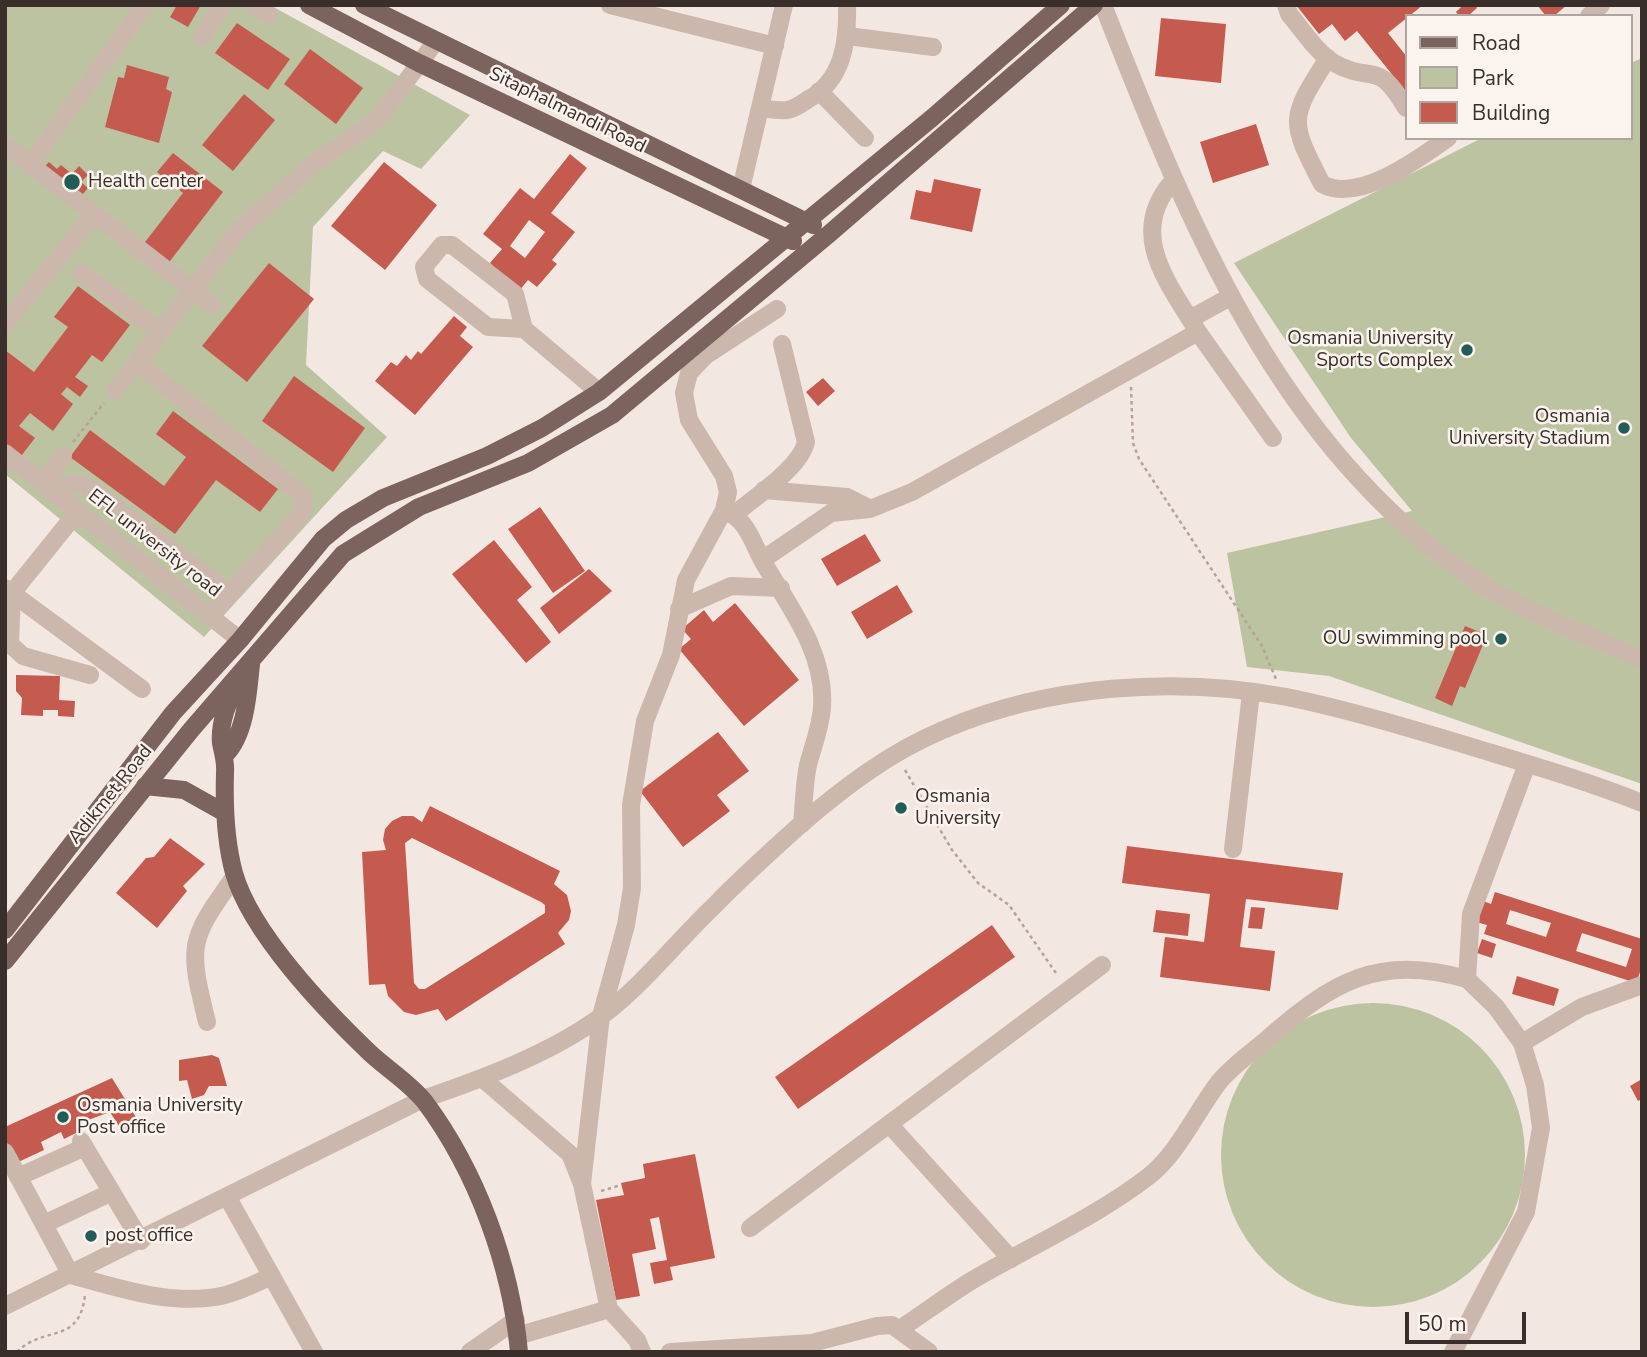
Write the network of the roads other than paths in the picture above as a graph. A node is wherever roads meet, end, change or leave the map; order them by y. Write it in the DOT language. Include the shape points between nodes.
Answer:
graph roads {
  1 [pos="145,5"];
  2 [pos="222,5"];
  3 [pos="253,5"];
  4 [pos="309,5"];
  5 [pos="364,5"];
  6 [pos="610,5"];
  7 [pos="784,5"];
  8 [pos="846,5"];
  9 [pos="1061,5"];
  10 [pos="1094,5"];
  11 [pos="1102,5"];
  12 [pos="1286,5"];
  13 [pos="269,15"];
  14 [pos="848,36"];
  15 [pos="202,37"];
  16 [pos="436,41"];
  17 [pos="775,46"];
  18 [pos="933,47"];
  19 [pos="1328,58"];
  20 [pos="419,63"];
  21 [pos="819,91"];
  22 [pos="760,108"];
  23 [pos="1406,108"];
  24 [pos="865,138"];
  25 [pos="1445,140"];
  26 [pos="5,145"];
  27 [pos="30,164"];
  28 [pos="1173,181"];
  29 [pos="741,189"];
  30 [pos="93,215"];
  31 [pos="805,221"];
  32 [pos="829,234"];
  33 [pos="785,237"];
  34 [pos="810,249"];
  35 [pos="81,273"];
  36 [pos="191,289"];
  37 [pos="1230,297"];
  38 [pos="212,305"];
  39 [pos="777,309"];
  40 [pos="5,324"];
  41 [pos="1194,325"];
  42 [pos="524,329"];
  43 [pos="160,331"];
  44 [pos="782,344"];
  45 [pos="137,362"];
  46 [pos="599,392"];
  47 [pos="112,393"];
  48 [pos="1273,438"];
  49 [pos="66,452"];
  50 [pos="5,453"];
  51 [pos="45,484"];
  52 [pos="764,490"];
  53 [pos="101,496"];
  54 [pos="870,509"];
  55 [pos="78,511"];
  56 [pos="730,512"];
  57 [pos="103,531"];
  58 [pos="762,560"];
  59 [pos="781,588"];
  60 [pos="9,591"];
  61 [pos="230,594"];
  62 [pos="679,609"];
  63 [pos="211,615"];
  64 [pos="240,640"];
  65 [pos="252,657"];
  66 [pos="1642,659"];
  67 [pos="90,675"];
  68 [pos="142,689"];
  69 [pos="1251,693"];
  70 [pos="1527,764"];
  71 [pos="145,786"];
  72 [pos="1642,803"];
  73 [pos="225,813"];
  74 [pos="802,824"];
  75 [pos="1233,849"];
  76 [pos="235,876"];
  77 [pos="5,930"];
  78 [pos="5,961"];
  79 [pos="1102,965"];
  80 [pos="1467,979"];
  81 [pos="1642,985"];
  82 [pos="601,1017"];
  83 [pos="208,1022"];
  84 [pos="1521,1043"];
  85 [pos="483,1079"];
  86 [pos="423,1100"];
  87 [pos="889,1124"];
  88 [pos="5,1152"];
  89 [pos="18,1177"];
  90 [pos="582,1184"];
  91 [pos="112,1192"];
  92 [pos="228,1198"];
  93 [pos="44,1224"];
  94 [pos="750,1228"];
  95 [pos="141,1241"];
  96 [pos="1011,1259"];
  97 [pos="71,1275"];
  98 [pos="272,1276"];
  99 [pos="5,1306"];
  100 [pos="609,1309"];
  101 [pos="900,1329"];
  102 [pos="517,1336"];
  103 [pos="314,1352"];
  104 [pos="470,1352"];
  105 [pos="642,1352"];
  106 [pos="670,1352"];
  107 [pos="929,1352"];
  108 [pos="1453,1352"];
  1 -- 27 [label="street"];
  2 -- 15 [label="street"];
  3 -- 13 [label="street"];
  4 -- 20 [label="main road, Sitaphalmandi Road"];
  5 -- 16 [label="main road, Sitaphalmandi Road"];
  6 -- 17 [label="street"];
  7 -- 17 [label="street"];
  8 -- 14 [label="street"];
  9 -- 31 [label="main road, Adikmet Road"];
  10 -- 32 [label="main road, Adikmet Road"];
  11 -- 28 [label="street"];
  12 -- 19 [label="street"];
  14 -- 18 [label="street"];
  14 -- 21 [label="street" via="841,62"];
  16 -- 20 [label="street"];
  16 -- 29 [label="main road, Sitaphalmandi Road"];
  17 -- 22 [label="street"];
  19 -- 23 [label="street" via="1387,79"];
  19 -- 25 [label="street" via="1302,98 1296,127 1322,184 1340,191 1370,183"];
  20 -- 33 [label="main road, Sitaphalmandi Road"];
  20 -- 36 [label="street" via="384,111 278,193 239,230"];
  21 -- 22 [label="street" via="789,110"];
  21 -- 24 [label="street"];
  22 -- 29 [label="street"];
  26 -- 27 [label="street"];
  27 -- 30 [label="street"];
  28 -- 37 [label="street"];
  28 -- 41 [label="street" via="1157,210 1152,241 1155,259"];
  29 -- 31 [label="main road, Sitaphalmandi Road"];
  30 -- 36 [label="street"];
  30 -- 40 [label="street"];
  31 -- 32 [label="main road, Sitaphalmandi Road"];
  31 -- 33 [label="main road, Adikmet Road"];
  32 -- 34 [label="main road, Adikmet Road"];
  33 -- 34 [label="main road, Sitaphalmandi Road"];
  33 -- 46 [label="main road, Adikmet Road"];
  34 -- 65 [label="main road, Adikmet Road" via="612,415 528,463 419,507 360,540"];
  35 -- 43 [label="street"];
  36 -- 38 [label="street"];
  36 -- 43 [label="street"];
  37 -- 41 [label="street"];
  37 -- 66 [label="street" via="1282,383 1324,440 1383,507 1420,540 1477,581"];
  39 -- 56 [label="street" via="705,356 689,373 684,393 689,420 724,476"];
  41 -- 48 [label="street"];
  41 -- 54 [label="street" via="1131,370 912,492"];
  42 -- 42 [label="street" via="488,327 427,279 424,267 442,245 452,245 515,294"];
  42 -- 46 [label="street"];
  43 -- 45 [label="street"];
  44 -- 52 [label="street" via="806,442 796,462"];
  45 -- 47 [label="street"];
  45 -- 61 [label="street" via="303,496 302,513"];
  46 -- 64 [label="main road, Adikmet Road" via="487,456 383,498 346,520 316,547"];
  49 -- 51 [label="street"];
  50 -- 51 [label="street, EFL university road"];
  51 -- 53 [label="street" via="80,484"];
  51 -- 55 [label="street, EFL university road"];
  52 -- 54 [label="street" via="847,496"];
  52 -- 56 [label="street"];
  53 -- 57 [label="street" via="106,507"];
  53 -- 61 [label="street"];
  54 -- 58 [label="street" via="831,513"];
  55 -- 57 [label="street, EFL university road"];
  55 -- 60 [label="street"];
  56 -- 58 [label="street" via="746,527"];
  56 -- 62 [label="street" via="686,580"];
  57 -- 63 [label="street, EFL university road"];
  58 -- 59 [label="street"];
  59 -- 62 [label="street" via="731,586"];
  59 -- 74 [label="street" via="808,640 822,688"];
  60 -- 67 [label="street" via="9,637 15,652"];
  60 -- 68 [label="street"];
  61 -- 63 [label="street"];
  62 -- 82 [label="street" via="671,656 645,721 631,805 628,913"];
  63 -- 64 [label="street, EFL university road"];
  64 -- 65 [label="main road"];
  64 -- 77 [label="main road, Adikmet Road" via="173,713"];
  65 -- 71 [label="main road, Adikmet Road"];
  65 -- 73 [label="main road" via="234,746 226,754"];
  69 -- 70 [label="street" via="1370,716"];
  69 -- 74 [label="street" via="1202,687 1134,688 1022,704 943,730 896,754"];
  69 -- 75 [label="street"];
  70 -- 72 [label="street"];
  70 -- 80 [label="street" via="1471,914"];
  71 -- 73 [label="main road" via="184,790"];
  71 -- 78 [label="main road, Adikmet Road"];
  73 -- 76 [label="main road"];
  74 -- 82 [label="street"];
  76 -- 83 [label="street" via="198,929 194,970"];
  76 -- 86 [label="main road" via="253,915 287,963 369,1053"];
  79 -- 87 [label="street"];
  80 -- 84 [label="street" via="1496,1007"];
  80 -- 96 [label="street" via="1430,968 1394,969 1342,984 1302,1008 1221,1080 1151,1174"];
  81 -- 84 [label="street" via="1582,1007"];
  82 -- 85 [label="street"];
  82 -- 90 [label="street"];
  84 -- 108 [label="street" via="1535,1085 1541,1128 1526,1212"];
  85 -- 86 [label="street"];
  85 -- 90 [label="street" via="564,1147"];
  86 -- 92 [label="street"];
  86 -- 102 [label="main road" via="469,1175 502,1267"];
  87 -- 94 [label="street"];
  87 -- 96 [label="street"];
  88 -- 89 [label="street"];
  89 -- 91 [label="street" via="83,1144"];
  89 -- 93 [label="street"];
  90 -- 100 [label="street"];
  91 -- 93 [label="street"];
  91 -- 95 [label="street"];
  92 -- 95 [label="street"];
  92 -- 98 [label="street"];
  93 -- 97 [label="street"];
  95 -- 97 [label="street"];
  96 -- 101 [label="street"];
  97 -- 98 [label="street" via="118,1288 197,1298 230,1293"];
  97 -- 99 [label="street"];
  98 -- 103 [label="street"];
  100 -- 102 [label="street"];
  100 -- 105 [label="street"];
  101 -- 106 [label="street" via="877,1326 812,1343"];
  101 -- 107 [label="street"];
  102 -- 104 [label="street"];
}
